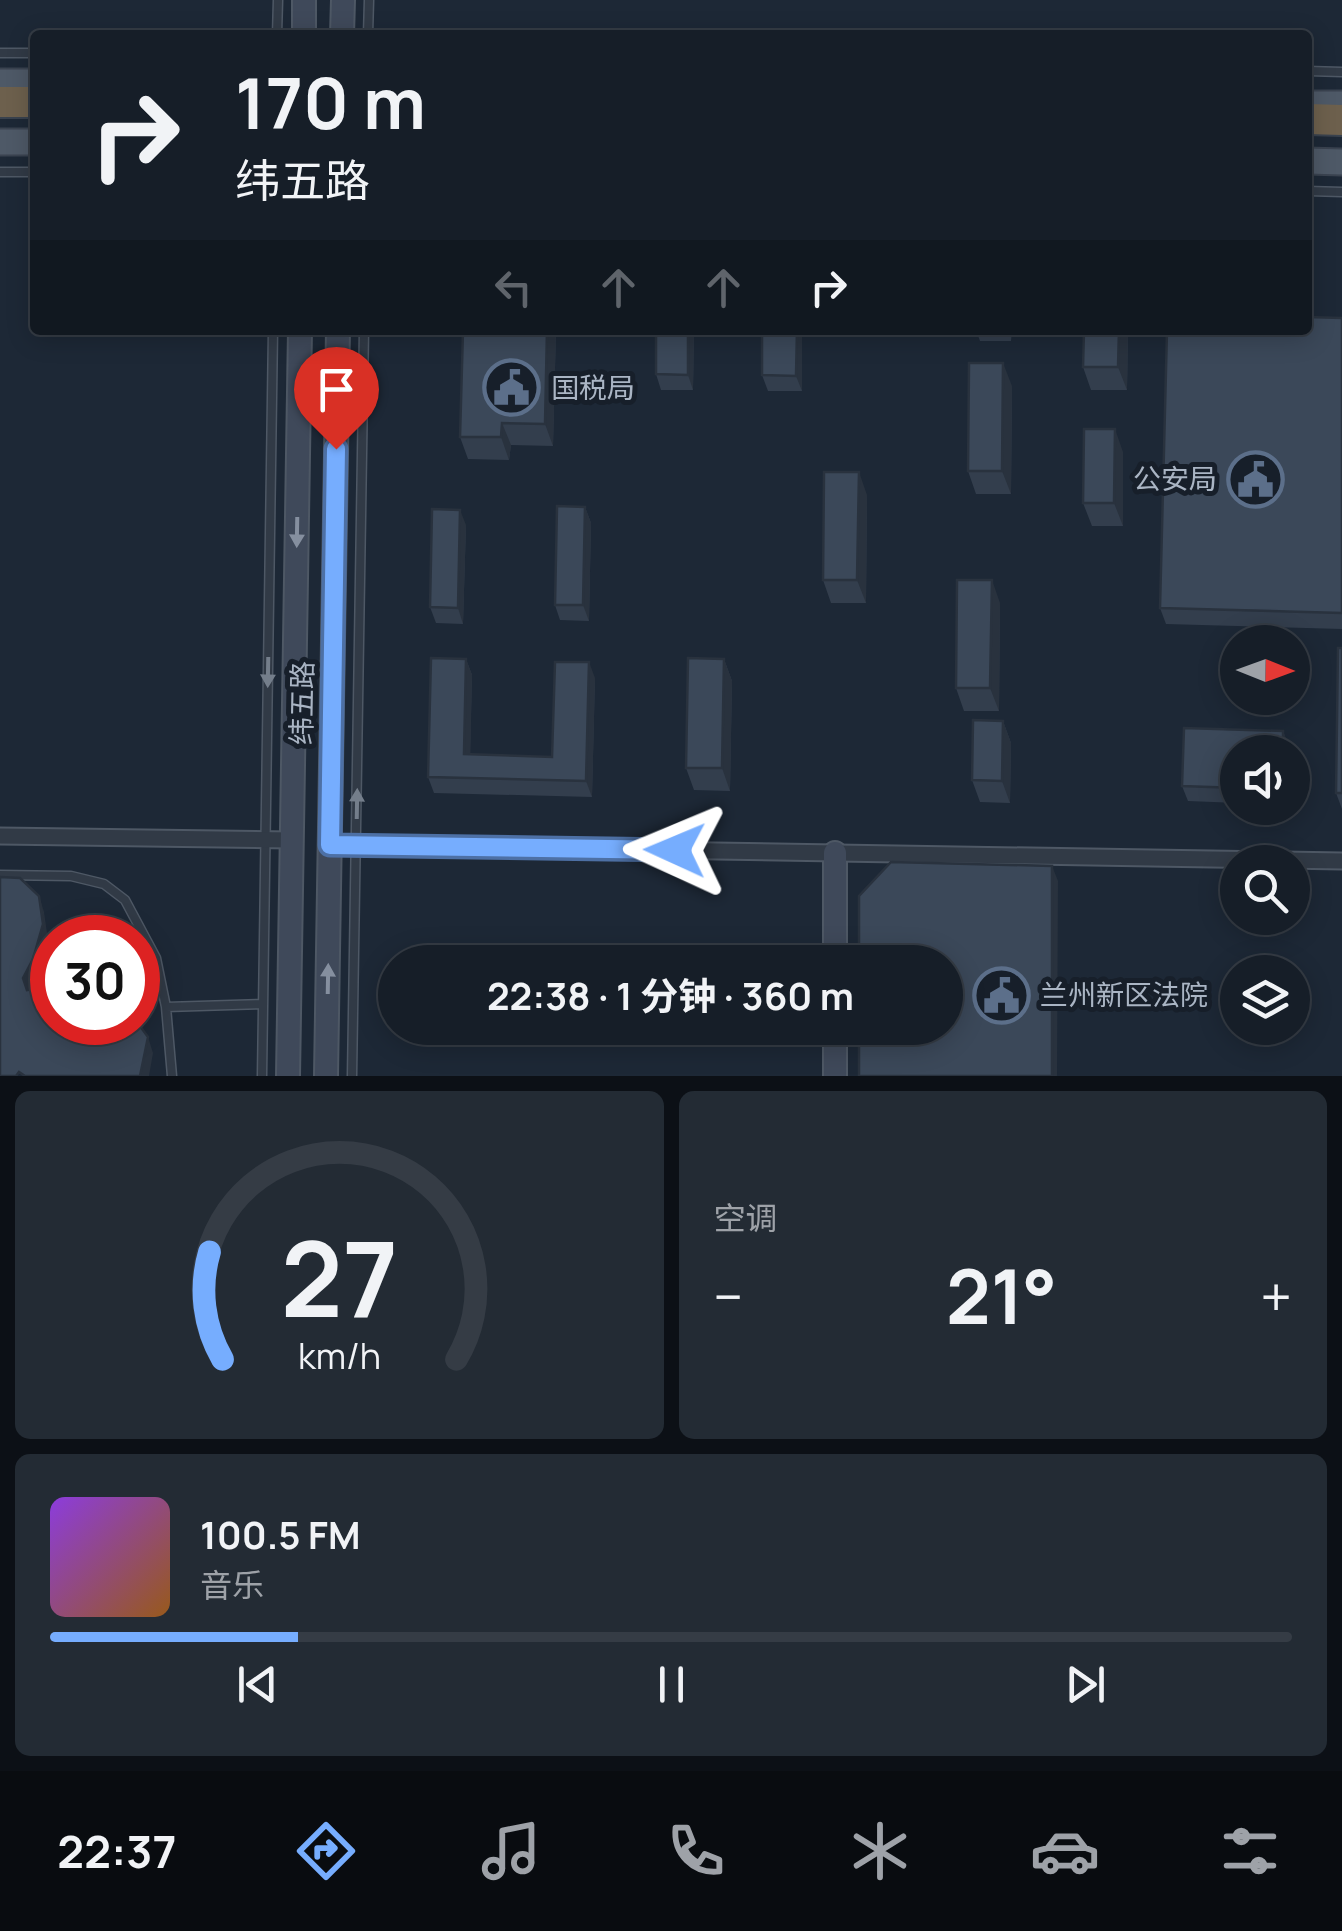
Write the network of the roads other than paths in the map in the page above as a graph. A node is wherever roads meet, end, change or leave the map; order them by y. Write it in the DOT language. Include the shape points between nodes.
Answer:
graph roads {
  1 [pos="278,0"];
  2 [pos="304,0"];
  3 [pos="343,0"];
  4 [pos="369,0"];
  5 [pos="277,30"];
  6 [pos="304,30"];
  7 [pos="342,30"];
  8 [pos="368,30"];
  9 [pos="0,53"];
  10 [pos="30,54"];
  11 [pos="1312,71"];
  12 [pos="1342,72"];
  13 [pos="0,82"];
  14 [pos="30,82"];
  15 [pos="0,102"];
  16 [pos="30,102"];
  17 [pos="1312,104"];
  18 [pos="1342,104"];
  19 [pos="1312,120"];
  20 [pos="1342,120"];
  21 [pos="0,122"];
  22 [pos="30,122"];
  23 [pos="1312,139"];
  24 [pos="1342,140"];
  25 [pos="0,142"];
  26 [pos="30,142"];
  27 [pos="1312,161"];
  28 [pos="1342,162"];
  29 [pos="0,172"];
  30 [pos="30,172"];
  31 [pos="1312,191"];
  32 [pos="1342,192"];
  33 [pos="273,335"];
  34 [pos="300,335"];
  35 [pos="338,335"];
  36 [pos="364,335"];
  37 [pos="0,836"];
  38 [pos="265,840"];
  39 [pos="292,840"];
  40 [pos="330,845"];
  41 [pos="356,845"];
  42 [pos="835,853"];
  43 [pos="1342,861"];
  44 [pos="0,875"];
  45 [pos="835,945"];
  46 [pos="263,1004"];
  47 [pos="166,1007"];
  48 [pos="835,1045"];
  49 [pos="172,1076"];
  50 [pos="262,1076"];
  51 [pos="288,1076"];
  52 [pos="326,1076"];
  53 [pos="352,1076"];
  54 [pos="835,1076"];
  1 -- 5 [label="lane"];
  2 -- 6 [label="street"];
  3 -- 7 [label="street"];
  4 -- 8 [label="lane"];
  9 -- 10 [label="lane"];
  11 -- 12 [label="lane"];
  13 -- 14 [label="main road"];
  15 -- 16 [label="highway"];
  17 -- 18 [label="main road"];
  19 -- 20 [label="highway"];
  21 -- 22 [label="highway"];
  23 -- 24 [label="highway"];
  25 -- 26 [label="main road"];
  27 -- 28 [label="main road"];
  29 -- 30 [label="lane"];
  31 -- 32 [label="lane"];
  33 -- 38 [label="lane, one-way"];
  34 -- 39 [label="street, 纬五路, one-way"];
  35 -- 40 [label="street, 纬五路"];
  41 -- 36 [label="lane, one-way"];
  37 -- 38 [label="street"];
  38 -- 39 [label="street"];
  38 -- 46 [label="lane"];
  39 -- 51 [label="street, 纬五路"];
  40 -- 41 [label="street"];
  52 -- 40 [label="street, 纬五路, one-way"];
  41 -- 42 [label="street"];
  41 -- 53 [label="lane"];
  42 -- 43 [label="street"];
  42 -- 45 [label="street"];
  44 -- 47 [label="lane" via="71,876 104,884 125,900 156,958"];
  46 -- 47 [label="lane"];
  46 -- 50 [label="lane"];
  47 -- 49 [label="lane"];
  48 -- 54 [label="street"];
}
